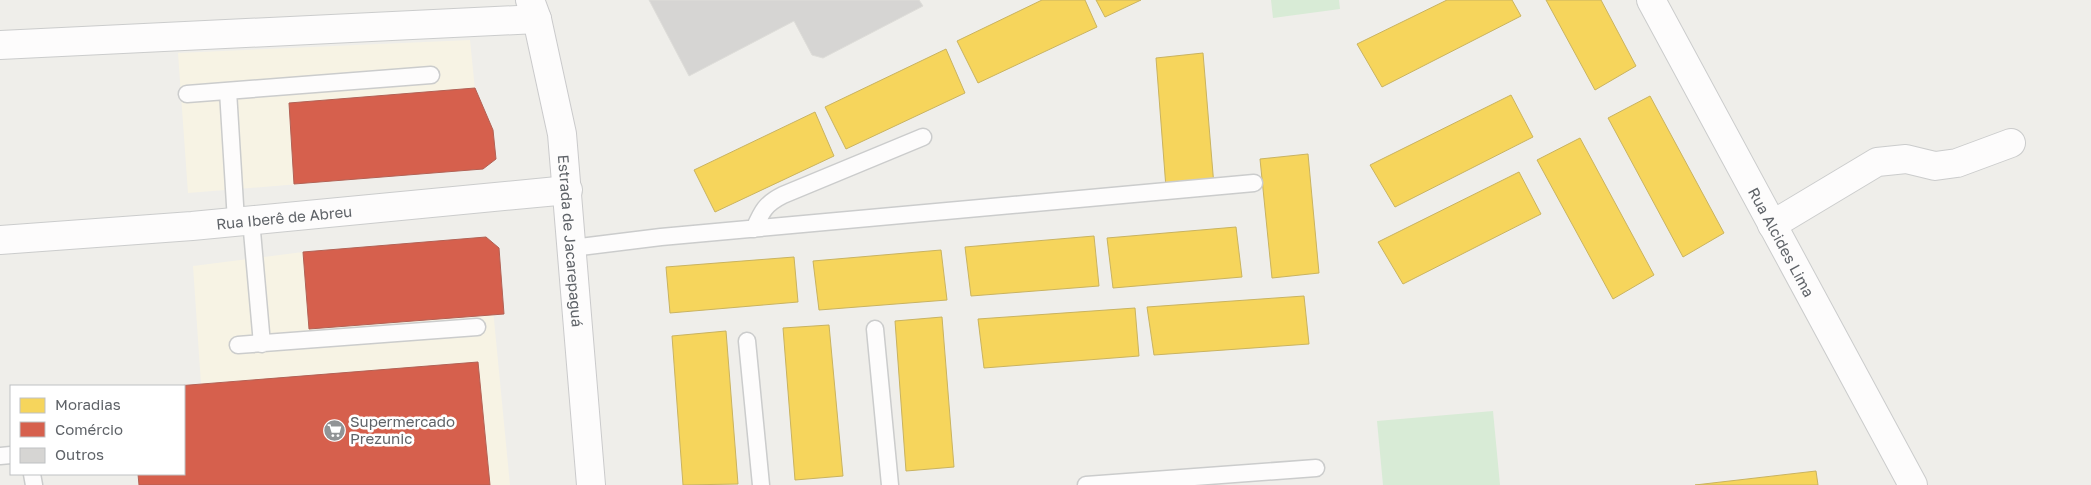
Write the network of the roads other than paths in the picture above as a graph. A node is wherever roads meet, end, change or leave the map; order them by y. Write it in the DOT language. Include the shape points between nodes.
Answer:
graph roads {
  1 [pos="1651,0"];
  2 [pos="534,10"];
  3 [pos="0,45"];
  4 [pos="431,75"];
  5 [pos="228,91"];
  6 [pos="187,94"];
  7 [pos="923,137"];
  8 [pos="2011,143"];
  9 [pos="1254,183"];
  10 [pos="568,190"];
  11 [pos="244,221"];
  12 [pos="1772,225"];
  13 [pos="754,229"];
  14 [pos="0,240"];
  15 [pos="572,248"];
  16 [pos="477,327"];
  17 [pos="875,329"];
  18 [pos="747,341"];
  19 [pos="262,344"];
  20 [pos="238,346"];
  21 [pos="1316,468"];
  22 [pos="591,485"];
  23 [pos="761,485"];
  24 [pos="890,485"];
  25 [pos="1086,485"];
  26 [pos="1913,485"];
  1 -- 12 [label="street, Rua Alcides Lima"];
  2 -- 3 [label="street"];
  2 -- 10 [label="street, Estrada de Jacarepaguá" via="562,134"];
  4 -- 5 [label="lane"];
  5 -- 6 [label="lane"];
  5 -- 11 [label="lane"];
  7 -- 13 [label="lane" via="783,194 770,202"];
  8 -- 12 [label="street" via="1957,162 1935,166 1906,159 1877,162"];
  9 -- 13 [label="lane"];
  10 -- 11 [label="street, Rua Iberê de Abreu"];
  10 -- 15 [label="street, Estrada de Jacarepaguá"];
  11 -- 14 [label="street, Rua Iberê de Abreu"];
  11 -- 19 [label="lane"];
  12 -- 26 [label="street, Rua Alcides Lima"];
  13 -- 15 [label="lane"];
  15 -- 22 [label="street, Estrada de Jacarepaguá"];
  16 -- 19 [label="lane"];
  17 -- 24 [label="lane"];
  18 -- 23 [label="lane"];
  19 -- 20 [label="lane"];
  21 -- 25 [label="lane"];
}
